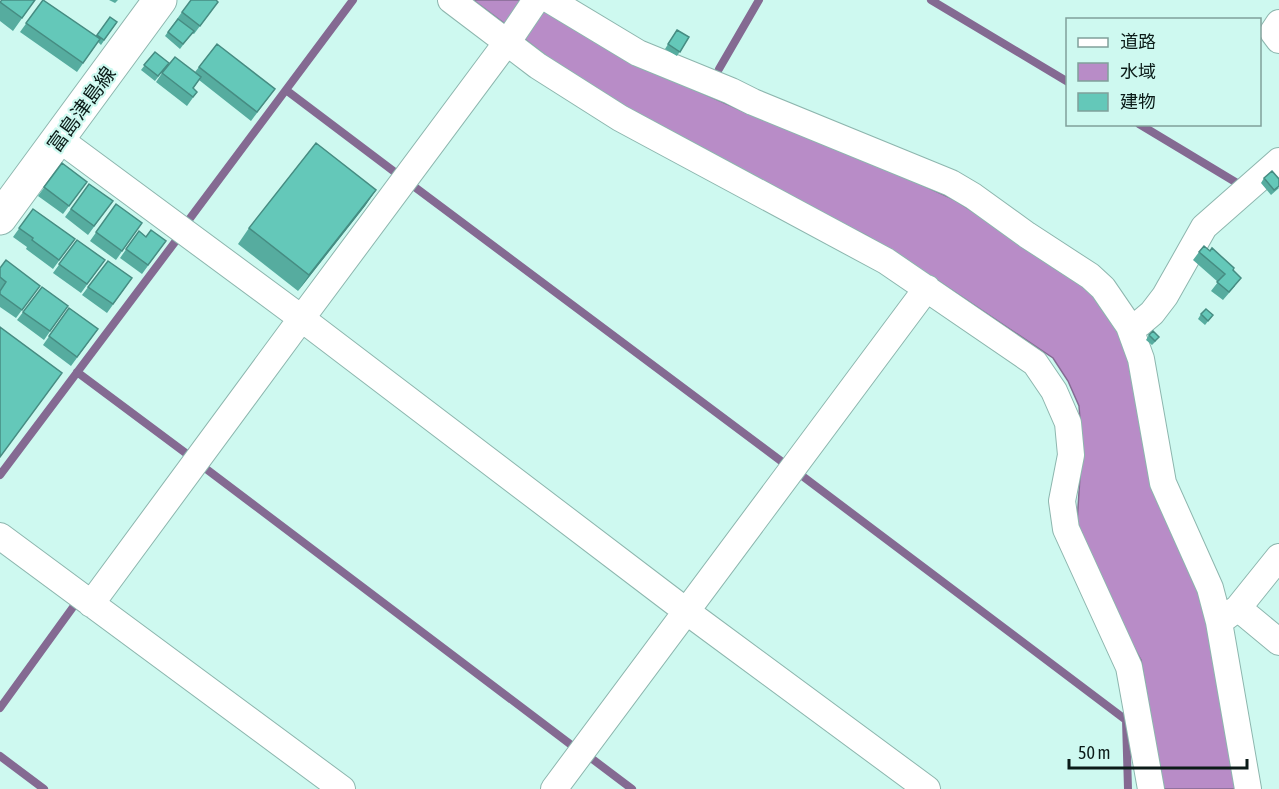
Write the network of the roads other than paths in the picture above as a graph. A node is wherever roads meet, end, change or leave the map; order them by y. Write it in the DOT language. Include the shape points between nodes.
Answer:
graph roads {
  1 [pos="160,0"];
  2 [pos="451,0"];
  3 [pos="536,0"];
  4 [pos="550,0"];
  5 [pos="1279,23"];
  6 [pos="510,39"];
  7 [pos="1279,40"];
  8 [pos="59,139"];
  9 [pos="1279,161"];
  10 [pos="0,218"];
  11 [pos="927,288"];
  12 [pos="301,319"];
  13 [pos="1129,326"];
  14 [pos="0,536"];
  15 [pos="1279,557"];
  16 [pos="91,604"];
  17 [pos="686,611"];
  18 [pos="1228,615"];
  19 [pos="1279,642"];
  20 [pos="342,789"];
  21 [pos="554,789"];
  22 [pos="927,789"];
  23 [pos="1151,789"];
  24 [pos="1248,789"];
  1 -- 8 [label="main road, 富島津島線"];
  2 -- 6 [label="street"];
  3 -- 6 [label="street"];
  4 -- 13 [label="street" via="638,53 951,183 1090,276 1108,294"];
  5 -- 7 [label="street" via="1273,32"];
  6 -- 11 [label="street" via="538,66 620,118 886,261"];
  6 -- 12 [label="street"];
  8 -- 10 [label="main road, 富島津島線"];
  8 -- 12 [label="street"];
  9 -- 13 [label="street" via="1204,227 1165,296 1139,324"];
  11 -- 17 [label="street"];
  11 -- 23 [label="street" via="1035,363 1054,391 1068,423 1071,455 1062,501 1066,529 1129,667"];
  12 -- 16 [label="street"];
  12 -- 17 [label="street"];
  13 -- 18 [label="street" via="1141,359 1163,483 1210,588"];
  14 -- 16 [label="street"];
  15 -- 18 [label="street"];
  16 -- 20 [label="street"];
  17 -- 21 [label="street"];
  17 -- 22 [label="street"];
  18 -- 19 [label="street"];
  18 -- 24 [label="street"];
}
